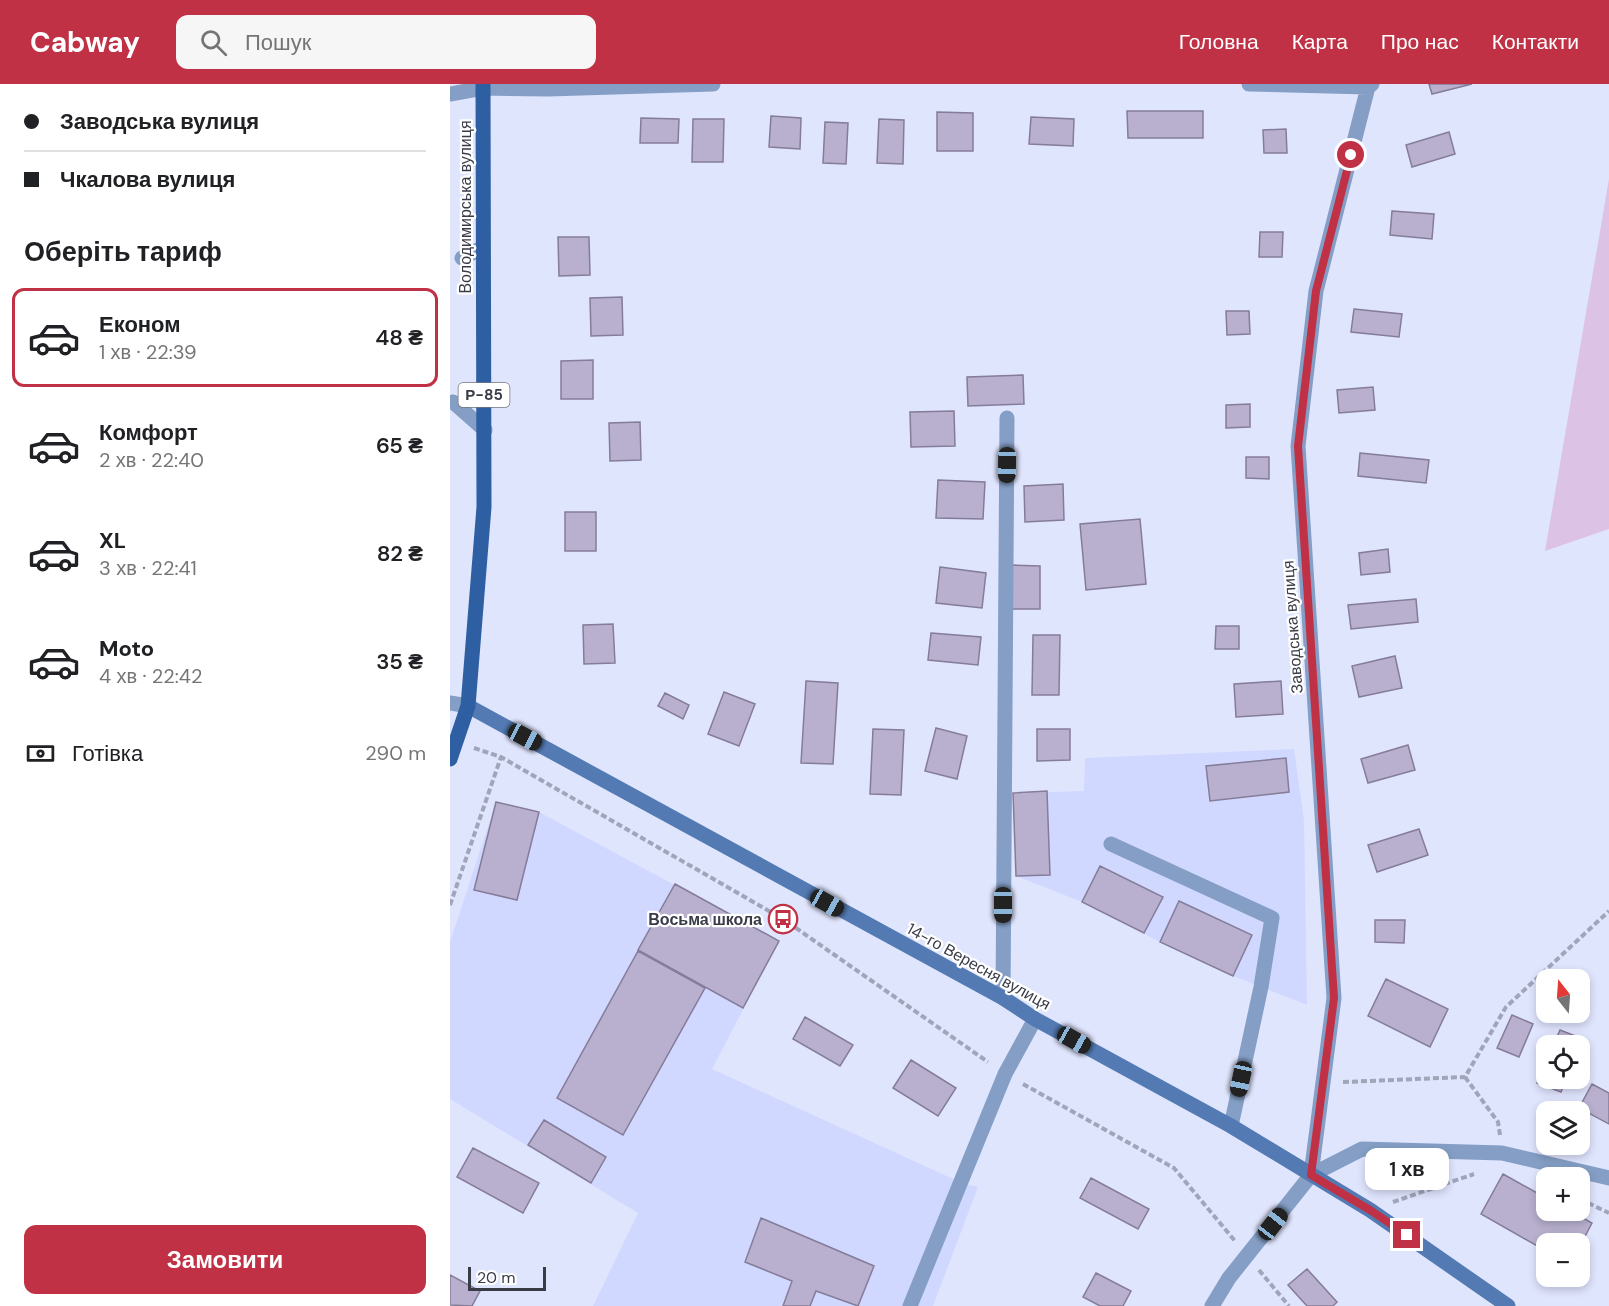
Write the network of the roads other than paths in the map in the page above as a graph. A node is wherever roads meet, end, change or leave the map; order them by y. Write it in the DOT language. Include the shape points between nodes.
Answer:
graph roads {
  1 [pos="713,84"];
  2 [pos="1249,84"];
  3 [pos="1370,85"];
  4 [pos="483,86"];
  5 [pos="450,94"];
  6 [pos="482,248"];
  7 [pos="462,258"];
  8 [pos="453,402"];
  9 [pos="1007,418"];
  10 [pos="485,430"];
  11 [pos="450,703"];
  12 [pos="468,705"];
  13 [pos="450,759"];
  14 [pos="1111,844"];
  15 [pos="1003,998"];
  16 [pos="1035,1019"];
  17 [pos="1231,1126"];
  18 [pos="1311,1175"];
  19 [pos="1609,1178"];
  20 [pos="1215,1304"];
  21 [pos="910,1306"];
  22 [pos="1508,1306"];
  1 -- 4 [label="street" via="548,89"];
  2 -- 3 [label="street"];
  3 -- 18 [label="street, Заводська вулиця" via="1316,291 1298,446 1334,998"];
  4 -- 5 [label="street"];
  4 -- 6 [label="main road, Володимирська вулиця / Р-85"];
  6 -- 7 [label="street"];
  6 -- 10 [label="main road, Володимирська вулиця / Р-85"];
  8 -- 10 [label="street"];
  9 -- 15 [label="street"];
  10 -- 12 [label="main road, Володимирська вулиця / Р-85" via="484,507"];
  11 -- 12 [label="street, 14-го Вересня вулиця"];
  12 -- 13 [label="main road, Володимирська вулиця / Р-85"];
  12 -- 15 [label="main road, 14-го Вересня вулиця"];
  14 -- 17 [label="street" via="1272,918"];
  15 -- 16 [label="main road, 14-го Вересня вулиця"];
  16 -- 17 [label="main road, 14-го Вересня вулиця"];
  16 -- 21 [label="street" via="1005,1074"];
  17 -- 18 [label="main road, 14-го Вересня вулиця"];
  18 -- 19 [label="street" via="1362,1149 1502,1153"];
  18 -- 20 [label="street" via="1229,1278"];
  18 -- 22 [label="main road, 14-го Вересня вулиця" via="1370,1210"];
}
